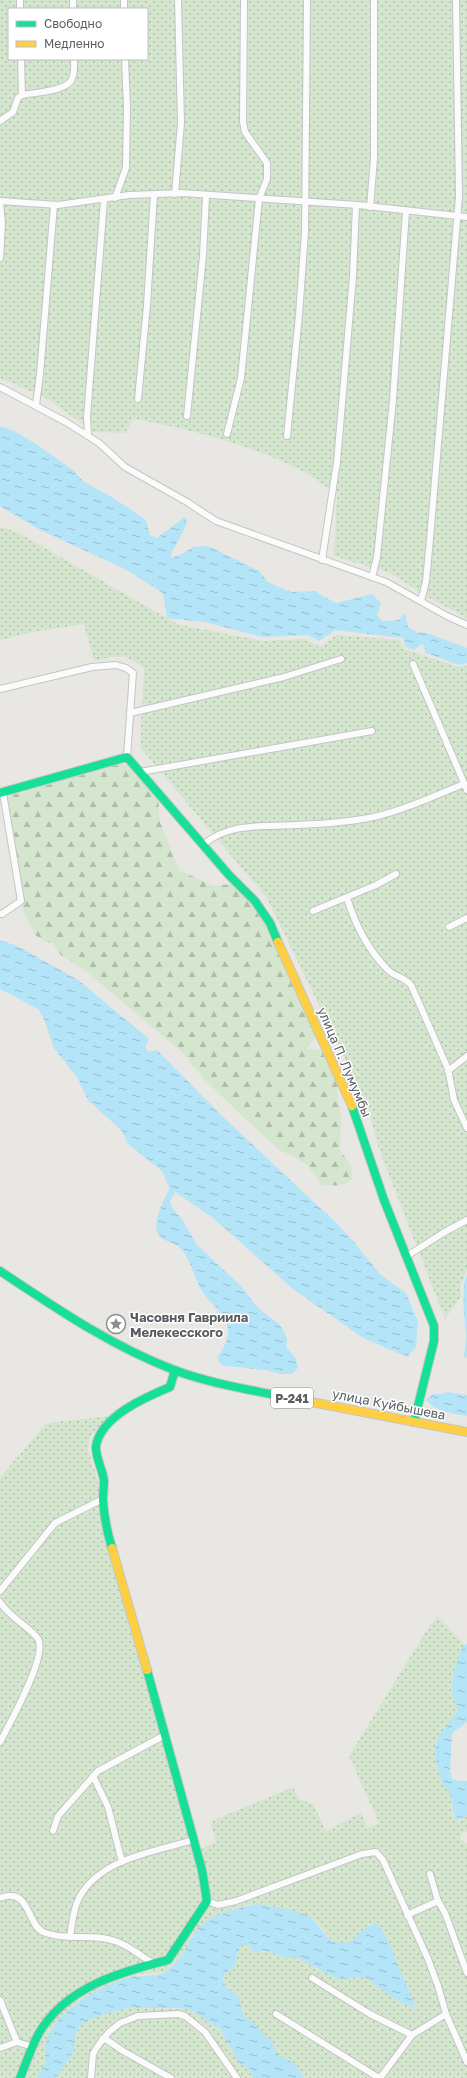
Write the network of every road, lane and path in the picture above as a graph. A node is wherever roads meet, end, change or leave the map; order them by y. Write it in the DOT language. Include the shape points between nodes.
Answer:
graph roads {
  1 [pos="178,0"];
  2 [pos="244,0"];
  3 [pos="307,0"];
  4 [pos="374,0"];
  5 [pos="456,0"];
  6 [pos="21,60"];
  7 [pos="74,60"];
  8 [pos="125,60"];
  9 [pos="22,95"];
  10 [pos="0,121"];
  11 [pos="154,194"];
  12 [pos="175,194"];
  13 [pos="206,196"];
  14 [pos="115,198"];
  15 [pos="259,199"];
  16 [pos="104,200"];
  17 [pos="0,202"];
  18 [pos="306,202"];
  19 [pos="54,204"];
  20 [pos="356,205"];
  21 [pos="370,207"];
  22 [pos="406,212"];
  23 [pos="456,216"];
  24 [pos="467,218"];
  25 [pos="0,258"];
  26 [pos="0,387"];
  27 [pos="138,399"];
  28 [pos="36,405"];
  29 [pos="187,416"];
  30 [pos="227,434"];
  31 [pos="88,436"];
  32 [pos="286,436"];
  33 [pos="322,560"];
  34 [pos="372,577"];
  35 [pos="421,601"];
  36 [pos="467,625"];
  37 [pos="341,659"];
  38 [pos="414,664"];
  39 [pos="0,689"];
  40 [pos="130,713"];
  41 [pos="372,731"];
  42 [pos="127,757"];
  43 [pos="140,772"];
  44 [pos="464,784"];
  45 [pos="467,790"];
  46 [pos="2,793"];
  47 [pos="203,845"];
  48 [pos="396,874"];
  49 [pos="347,898"];
  50 [pos="313,911"];
  51 [pos="0,914"];
  52 [pos="467,918"];
  53 [pos="449,927"];
  54 [pos="467,1056"];
  55 [pos="448,1071"];
  56 [pos="467,1128"];
  57 [pos="467,1220"];
  58 [pos="407,1256"];
  59 [pos="0,1271"];
  60 [pos="175,1370"];
  61 [pos="414,1422"];
  62 [pos="467,1432"];
  63 [pos="103,1499"];
  64 [pos="0,1591"];
  65 [pos="0,1602"];
  66 [pos="165,1735"];
  67 [pos="0,1742"];
  68 [pos="93,1776"];
  69 [pos="53,1831"];
  70 [pos="194,1840"];
  71 [pos="122,1862"];
  72 [pos="430,1874"];
  73 [pos="0,1898"];
  74 [pos="207,1901"];
  75 [pos="438,1901"];
  76 [pos="407,1915"];
  77 [pos="70,1936"];
  78 [pos="154,1964"];
  79 [pos="467,1973"];
  80 [pos="312,1978"];
  81 [pos="0,2000"];
  82 [pos="276,2014"];
  83 [pos="446,2014"];
  84 [pos="412,2035"];
  85 [pos="102,2039"];
  86 [pos="16,2042"];
  87 [pos="33,2047"];
  88 [pos="0,2048"];
  89 [pos="467,2062"];
  90 [pos="20,2078"];
  91 [pos="91,2078"];
  92 [pos="171,2078"];
  93 [pos="237,2078"];
  94 [pos="379,2078"];
  1 -- 12 [label="street" via="181,123"];
  2 -- 15 [label="street" via="243,122 251,142 263,155 268,171"];
  3 -- 18 [label="street"];
  4 -- 21 [label="street" via="374,159"];
  5 -- 23 [label="street" via="459,184"];
  6 -- 9 [label="street"];
  7 -- 9 [label="street" via="73,77 67,85"];
  8 -- 14 [label="street" via="126,168"];
  9 -- 10 [label="street" via="18,98 13,112"];
  11 -- 12 [label="street"];
  11 -- 14 [label="street"];
  11 -- 27 [label="street"];
  12 -- 13 [label="street"];
  13 -- 15 [label="street"];
  13 -- 29 [label="street" via="203,256"];
  14 -- 16 [label="street"];
  15 -- 18 [label="street"];
  15 -- 30 [label="street" via="241,378"];
  16 -- 19 [label="street"];
  16 -- 31 [label="street" via="87,417"];
  17 -- 19 [label="street"];
  17 -- 25 [label="street"];
  18 -- 20 [label="street"];
  18 -- 32 [label="street" via="299,315"];
  19 -- 28 [label="street"];
  20 -- 21 [label="street"];
  20 -- 33 [label="street" via="353,276 337,462"];
  21 -- 22 [label="street"];
  22 -- 23 [label="street"];
  22 -- 34 [label="street" via="392,408 377,556"];
  23 -- 24 [label="street"];
  23 -- 35 [label="street" via="427,574"];
  26 -- 28 [label="street"];
  28 -- 31 [label="street"];
  31 -- 33 [label="street" via="125,467 216,521"];
  33 -- 34 [label="street"];
  34 -- 35 [label="street"];
  35 -- 36 [label="street"];
  37 -- 40 [label="street" via="284,677"];
  38 -- 44 [label="street"];
  39 -- 40 [label="street" via="92,667 116,666 133,673"];
  40 -- 42 [label="street"];
  41 -- 43 [label="street"];
  42 -- 43 [label="main road, улица П. Лумумбы"];
  42 -- 46 [label="main road"];
  43 -- 47 [label="main road, улица П. Лумумбы"];
  44 -- 45 [label="street"];
  44 -- 47 [label="street" via="409,807 379,816 239,829 218,834"];
  46 -- 51 [label="street" via="21,901"];
  47 -- 58 [label="main road, улица П. Лумумбы" via="228,875 256,901 270,922 350,1100 384,1200"];
  48 -- 49 [label="street"];
  49 -- 50 [label="street"];
  49 -- 55 [label="street" via="358,928 375,954 391,972 407,980 410,985"];
  52 -- 53 [label="street"];
  54 -- 55 [label="street"];
  55 -- 56 [label="street" via="454,1100"];
  57 -- 58 [label="street"];
  58 -- 61 [label="main road, улица П. Лумумбы" via="434,1326 434,1341"];
  59 -- 60 [label="main road, улица Куйбышева / Р-241" via="80,1324"];
  60 -- 61 [label="main road, улица Куйбышева / Р-241" via="235,1387"];
  60 -- 63 [label="main road" via="170,1387 143,1398 121,1413 100,1433 96,1447 104,1481"];
  61 -- 62 [label="main road, улица Куйбышева / Р-241"];
  63 -- 64 [label="street" via="55,1523"];
  63 -- 66 [label="main road" via="107,1531"];
  65 -- 67 [label="street" via="36,1636 40,1645 29,1686"];
  66 -- 68 [label="street"];
  66 -- 70 [label="main road"];
  68 -- 69 [label="street" via="58,1816"];
  68 -- 71 [label="street" via="108,1806"];
  70 -- 71 [label="street"];
  70 -- 74 [label="main road"];
  71 -- 77 [label="street" via="99,1876 80,1897"];
  72 -- 75 [label="street"];
  73 -- 77 [label="street" via="6,1895 20,1900 27,1906 39,1929 53,1935"];
  74 -- 76 [label="street" via="212,1904 224,1904 254,1896 372,1851 379,1854"];
  74 -- 78 [label="main road" via="168,1960"];
  75 -- 76 [label="street"];
  75 -- 79 [label="street" via="445,1913"];
  76 -- 83 [label="street" via="438,1986"];
  77 -- 78 [label="street" via="110,1940 132,1949"];
  78 -- 87 [label="main road" via="125,1971 76,1995 51,2016"];
  80 -- 84 [label="street" via="370,2014"];
  81 -- 86 [label="street"];
  82 -- 94 [label="street"];
  83 -- 84 [label="street"];
  83 -- 89 [label="street"];
  84 -- 94 [label="street"];
  85 -- 91 [label="street" via="93,2054"];
  85 -- 92 [label="street" via="108,2040"];
  85 -- 93 [label="street" via="120,2023 138,2016 185,2016 205,2032"];
  86 -- 87 [label="street"];
  86 -- 88 [label="street"];
  87 -- 90 [label="main road"];
}
